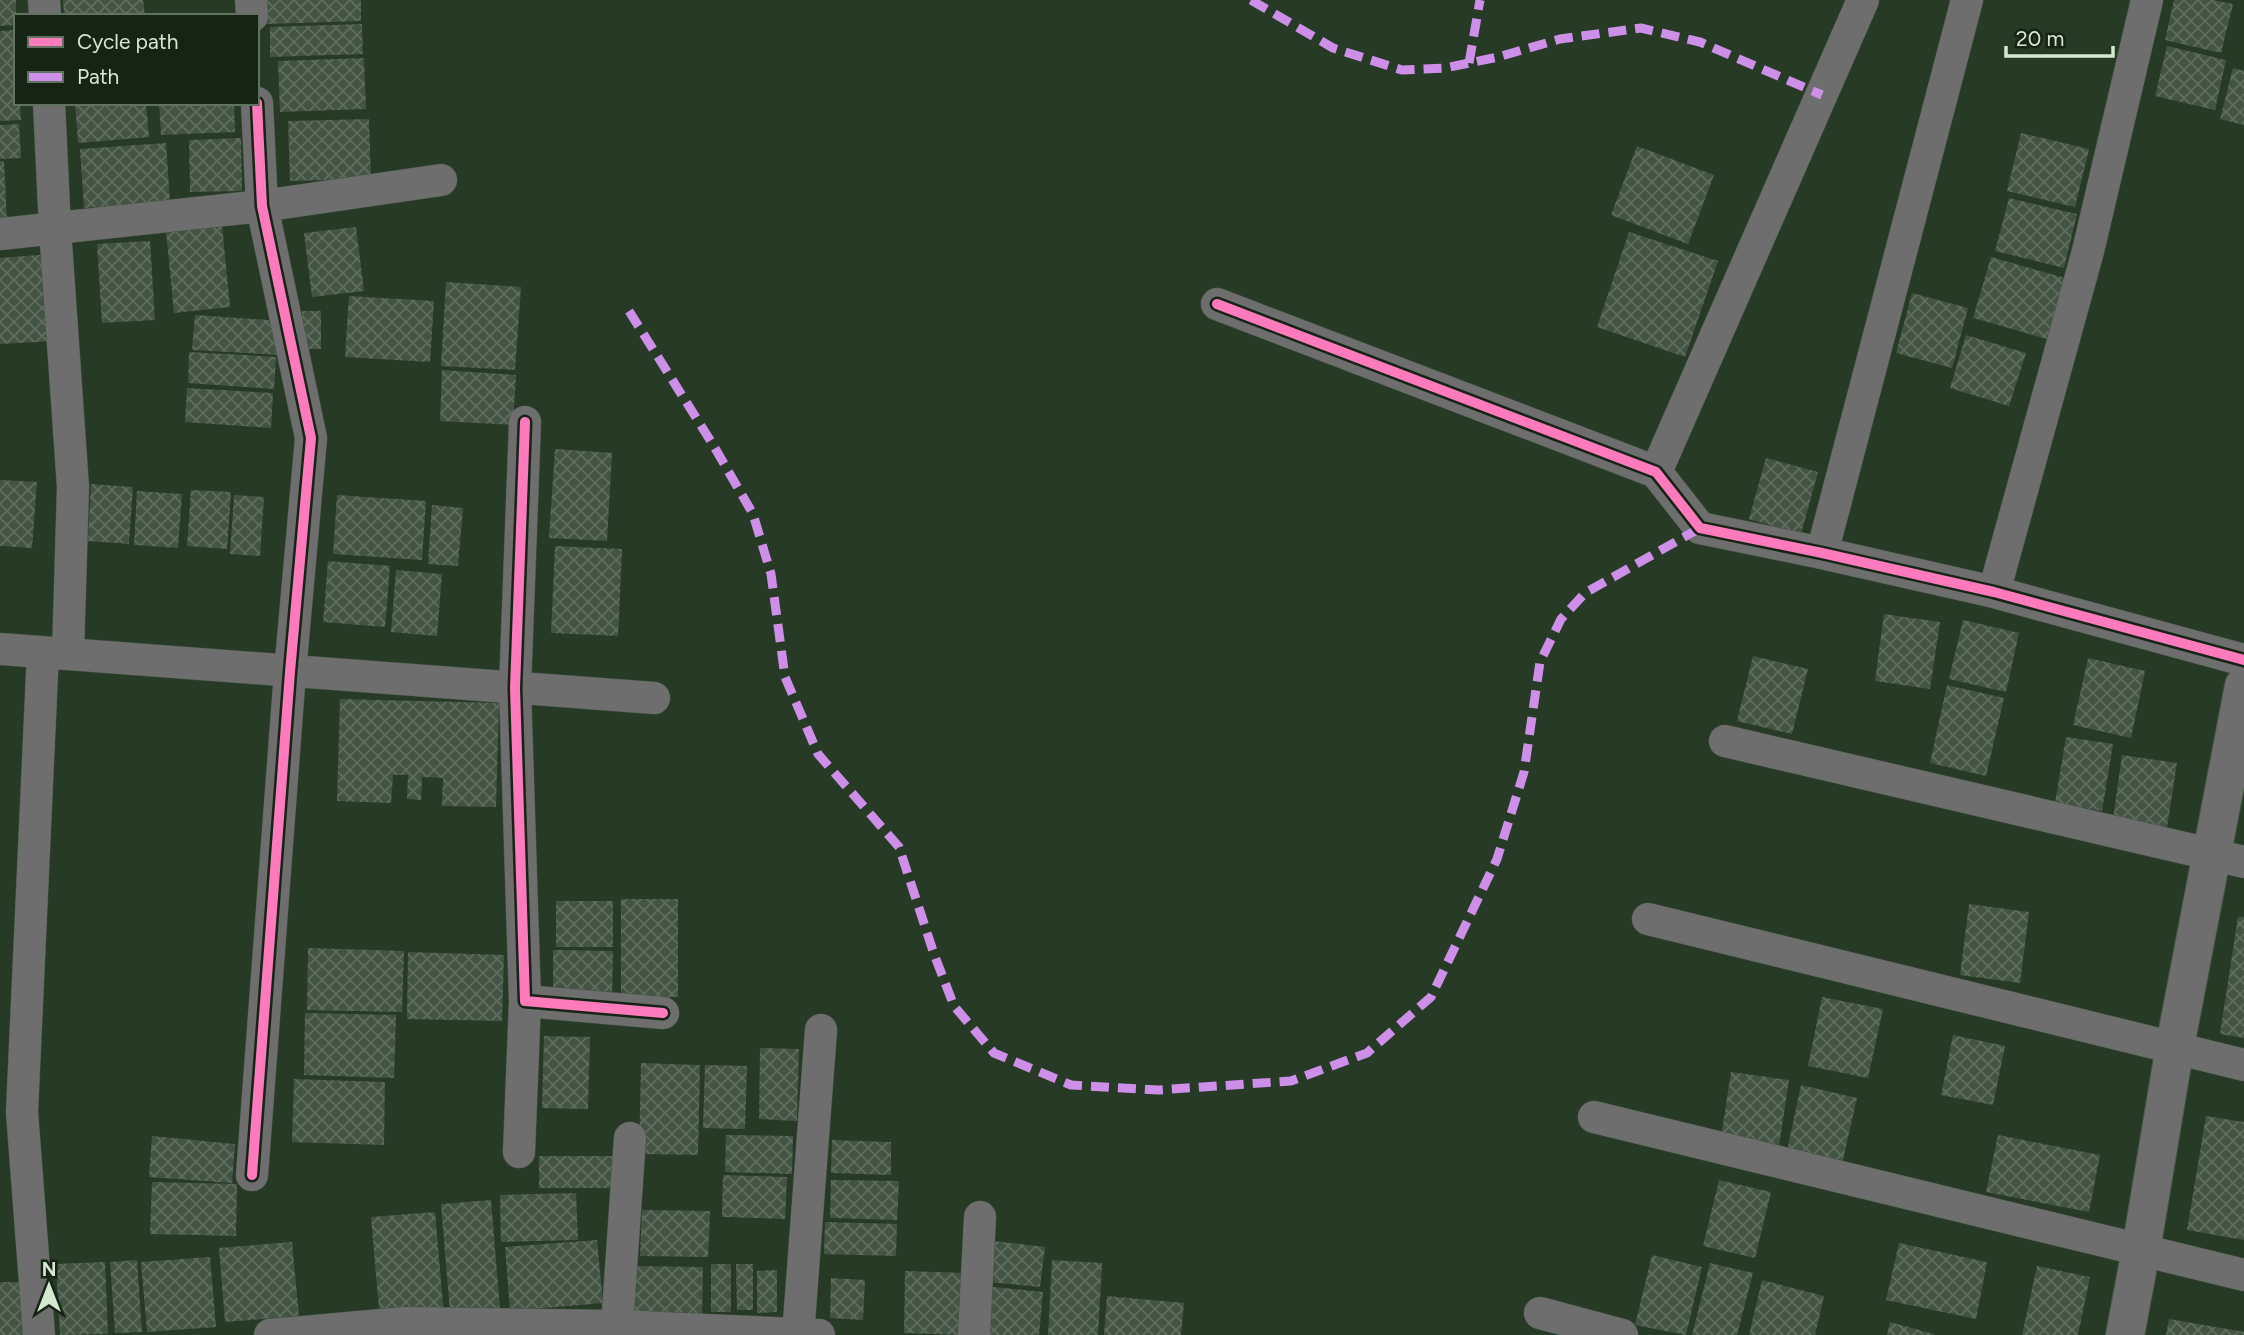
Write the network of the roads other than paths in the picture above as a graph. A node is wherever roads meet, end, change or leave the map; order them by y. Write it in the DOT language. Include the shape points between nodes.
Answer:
graph roads {
  1 [pos="1863,0"];
  2 [pos="1967,0"];
  3 [pos="2147,0"];
  4 [pos="49,105"];
  5 [pos="257,105"];
  6 [pos="441,180"];
  7 [pos="262,206"];
  8 [pos="55,229"];
  9 [pos="0,234"];
  10 [pos="1217,304"];
  11 [pos="525,422"];
  12 [pos="1656,472"];
  13 [pos="1822,553"];
  14 [pos="1994,592"];
  15 [pos="0,649"];
  16 [pos="56,653"];
  17 [pos="2244,660"];
  18 [pos="290,672"];
  19 [pos="2244,686"];
  20 [pos="515,688"];
  21 [pos="653,698"];
  22 [pos="1726,741"];
  23 [pos="2227,858"];
  24 [pos="1648,919"];
  25 [pos="525,1001"];
  26 [pos="663,1013"];
  27 [pos="821,1030"];
  28 [pos="2175,1046"];
  29 [pos="2244,1065"];
  30 [pos="1594,1117"];
  31 [pos="630,1138"];
  32 [pos="519,1152"];
  33 [pos="252,1175"];
  34 [pos="979,1217"];
  35 [pos="2141,1250"];
  36 [pos="2244,1275"];
  37 [pos="1540,1313"];
  38 [pos="617,1326"];
  39 [pos="805,1334"];
  40 [pos="1617,1334"];
  41 [pos="39,1335"];
  42 [pos="270,1335"];
  43 [pos="974,1335"];
  44 [pos="2125,1335"];
  1 -- 12 [label="street"];
  2 -- 13 [label="street"];
  3 -- 14 [label="street" via="2088,251"];
  4 -- 8 [label="street"];
  5 -- 7 [label="street"];
  6 -- 7 [label="street"];
  7 -- 8 [label="street"];
  7 -- 18 [label="street" via="311,438"];
  8 -- 9 [label="street"];
  8 -- 16 [label="street" via="73,487"];
  10 -- 12 [label="street"];
  11 -- 20 [label="street"];
  12 -- 13 [label="street" via="1700,528"];
  13 -- 14 [label="street"];
  14 -- 17 [label="street"];
  15 -- 16 [label="street"];
  16 -- 18 [label="street"];
  16 -- 41 [label="street" via="22,1112"];
  18 -- 20 [label="street"];
  18 -- 33 [label="street"];
  19 -- 23 [label="street"];
  20 -- 21 [label="street"];
  20 -- 25 [label="street"];
  22 -- 23 [label="street"];
  23 -- 28 [label="street"];
  24 -- 28 [label="street"];
  25 -- 26 [label="street"];
  25 -- 32 [label="street"];
  27 -- 39 [label="street"];
  28 -- 29 [label="street"];
  28 -- 35 [label="street"];
  30 -- 35 [label="street"];
  31 -- 38 [label="street"];
  34 -- 43 [label="street"];
  35 -- 36 [label="street"];
  35 -- 44 [label="street"];
  37 -- 40 [label="street"];
  38 -- 39 [label="street"];
  38 -- 42 [label="street" via="404,1324"];
}
